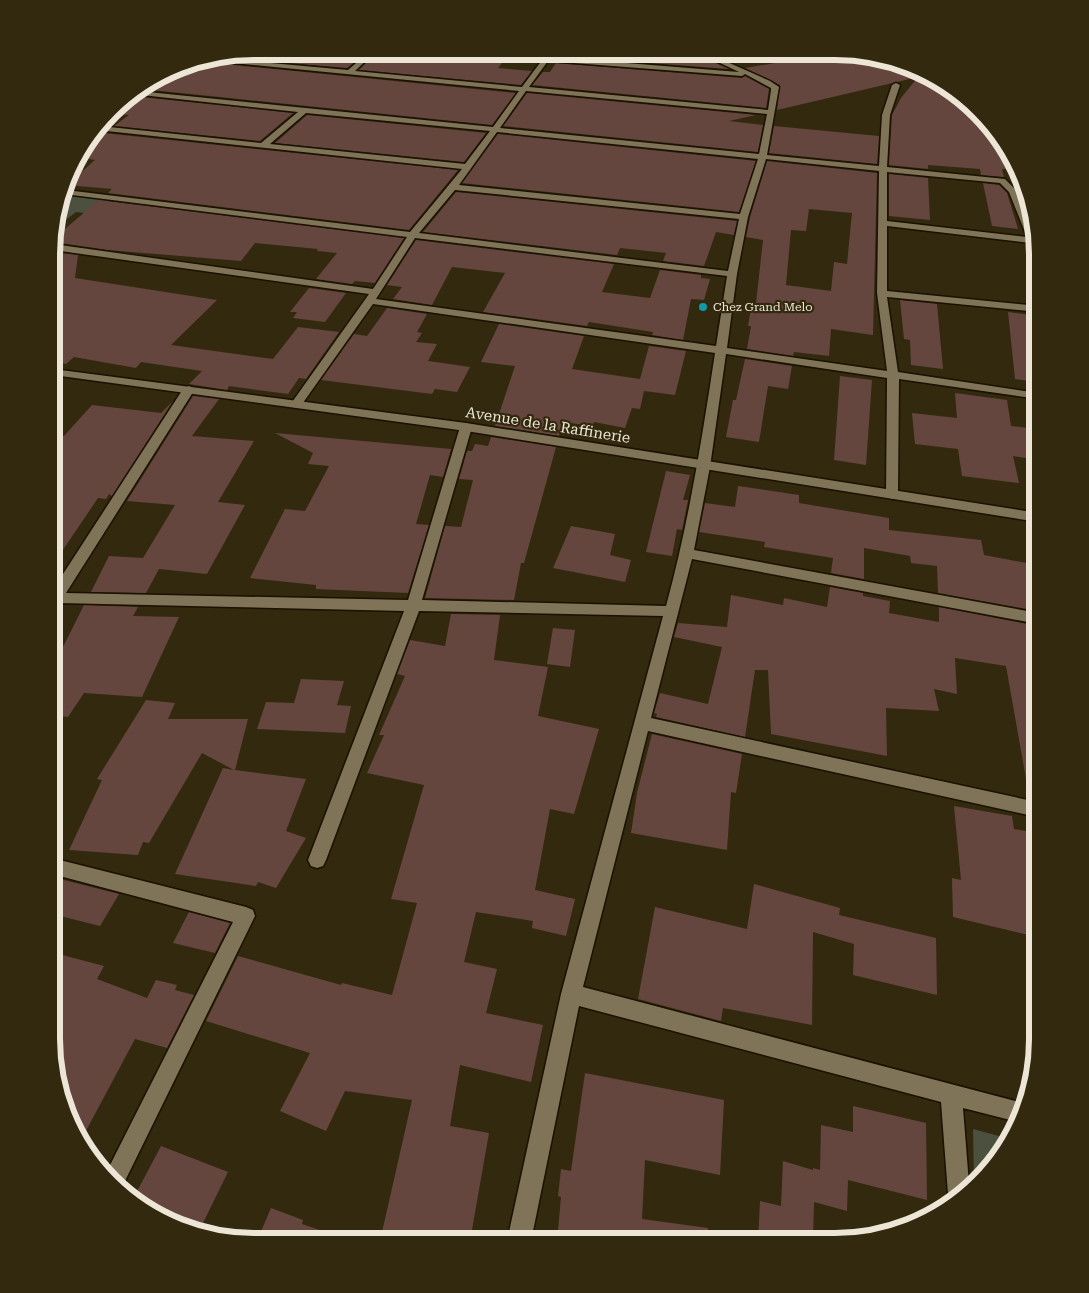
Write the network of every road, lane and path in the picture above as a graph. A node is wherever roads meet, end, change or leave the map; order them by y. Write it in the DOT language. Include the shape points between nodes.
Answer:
graph roads {
  1 [pos="363,60"];
  2 [pos="545,60"];
  3 [pos="599,60"];
  4 [pos="720,60"];
  5 [pos="233,61"];
  6 [pos="350,72"];
  7 [pos="753,75"];
  8 [pos="896,85"];
  9 [pos="526,88"];
  10 [pos="145,94"];
  11 [pos="305,110"];
  12 [pos="770,112"];
  13 [pos="106,129"];
  14 [pos="496,129"];
  15 [pos="262,146"];
  16 [pos="763,155"];
  17 [pos="468,167"];
  18 [pos="884,169"];
  19 [pos="453,187"];
  20 [pos="70,193"];
  21 [pos="744,217"];
  22 [pos="1026,219"];
  23 [pos="884,224"];
  24 [pos="414,234"];
  25 [pos="1029,243"];
  26 [pos="60,248"];
  27 [pos="732,274"];
  28 [pos="882,293"];
  29 [pos="372,297"];
  30 [pos="1029,308"];
  31 [pos="720,350"];
  32 [pos="60,373"];
  33 [pos="893,376"];
  34 [pos="189,389"];
  35 [pos="1029,395"];
  36 [pos="296,405"];
  37 [pos="466,428"];
  38 [pos="704,466"];
  39 [pos="892,495"];
  40 [pos="1029,517"];
  41 [pos="687,553"];
  42 [pos="60,589"];
  43 [pos="60,600"];
  44 [pos="414,604"];
  45 [pos="671,611"];
  46 [pos="1029,617"];
  47 [pos="642,723"];
  48 [pos="1029,808"];
  49 [pos="317,860"];
  50 [pos="60,868"];
  51 [pos="571,994"];
  52 [pos="951,1094"];
  53 [pos="1015,1111"];
  54 [pos="117,1176"];
  55 [pos="959,1189"];
  56 [pos="521,1233"];
  1 -- 6 [label="street"];
  2 -- 9 [label="street"];
  3 -- 7 [label="street"];
  4 -- 7 [label="street"];
  5 -- 6 [label="street"];
  6 -- 9 [label="street"];
  7 -- 12 [label="street" via="775,87"];
  8 -- 18 [label="street" via="886,115"];
  9 -- 12 [label="street"];
  9 -- 14 [label="street"];
  10 -- 11 [label="street"];
  11 -- 14 [label="street"];
  11 -- 15 [label="street"];
  12 -- 16 [label="street"];
  13 -- 15 [label="street"];
  14 -- 16 [label="street"];
  14 -- 17 [label="street"];
  15 -- 17 [label="street"];
  16 -- 18 [label="street"];
  16 -- 21 [label="street"];
  17 -- 19 [label="street"];
  18 -- 22 [label="street" via="1006,183 1013,190"];
  18 -- 23 [label="street"];
  19 -- 21 [label="street"];
  19 -- 24 [label="street"];
  20 -- 24 [label="street"];
  21 -- 27 [label="street"];
  23 -- 25 [label="street"];
  23 -- 28 [label="street"];
  24 -- 27 [label="street"];
  24 -- 29 [label="street"];
  26 -- 29 [label="street"];
  27 -- 31 [label="street"];
  28 -- 30 [label="street"];
  28 -- 33 [label="street"];
  29 -- 31 [label="street"];
  29 -- 36 [label="street"];
  31 -- 33 [label="street"];
  31 -- 38 [label="street"];
  32 -- 34 [label="street, Avenue de la Raffinerie"];
  33 -- 35 [label="street"];
  33 -- 39 [label="street"];
  34 -- 36 [label="street, Avenue de la Raffinerie"];
  34 -- 42 [label="street"];
  36 -- 37 [label="street, Avenue de la Raffinerie"];
  37 -- 38 [label="street, Avenue de la Raffinerie"];
  37 -- 44 [label="street"];
  38 -- 39 [label="street, Avenue de la Raffinerie"];
  38 -- 41 [label="street"];
  39 -- 40 [label="street, Avenue de la Raffinerie"];
  41 -- 45 [label="street"];
  41 -- 46 [label="street"];
  43 -- 44 [label="street"];
  44 -- 45 [label="street"];
  44 -- 49 [label="street"];
  45 -- 47 [label="street"];
  47 -- 48 [label="street"];
  47 -- 51 [label="street"];
  50 -- 54 [label="street" via="246,916"];
  51 -- 52 [label="street"];
  51 -- 56 [label="street"];
  52 -- 53 [label="street"];
  52 -- 55 [label="street"];
}
